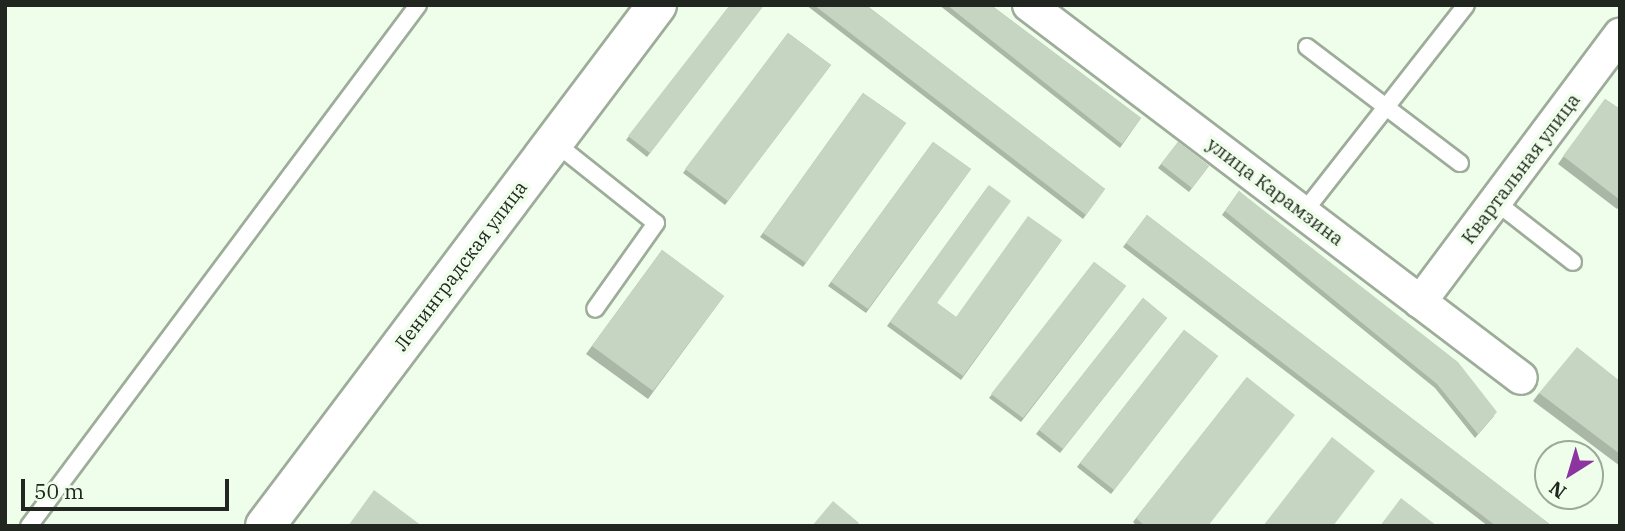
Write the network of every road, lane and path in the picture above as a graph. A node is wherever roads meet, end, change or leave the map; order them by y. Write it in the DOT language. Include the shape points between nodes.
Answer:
graph roads {
  1 [pos="418,5"];
  2 [pos="657,5"];
  3 [pos="1029,5"];
  4 [pos="1466,5"];
  5 [pos="1620,35"];
  6 [pos="1307,47"];
  7 [pos="1387,106"];
  8 [pos="554,142"];
  9 [pos="1460,163"];
  10 [pos="1497,202"];
  11 [pos="1303,213"];
  12 [pos="1573,262"];
  13 [pos="1420,302"];
  14 [pos="595,309"];
  15 [pos="1521,378"];
  16 [pos="29,526"];
  17 [pos="265,526"];
  1 -- 16 [label="lane"];
  2 -- 8 [label="main road, Ленинградская улица"];
  3 -- 11 [label="street, улица Карамзина"];
  4 -- 7 [label="lane"];
  5 -- 10 [label="street, Квартальная улица"];
  6 -- 7 [label="lane"];
  7 -- 9 [label="lane"];
  7 -- 11 [label="lane"];
  8 -- 14 [label="lane" via="656,223"];
  8 -- 17 [label="main road, Ленинградская улица"];
  10 -- 12 [label="lane"];
  10 -- 13 [label="street, Квартальная улица"];
  11 -- 13 [label="street, улица Карамзина"];
  13 -- 15 [label="street, улица Карамзина"];
}
